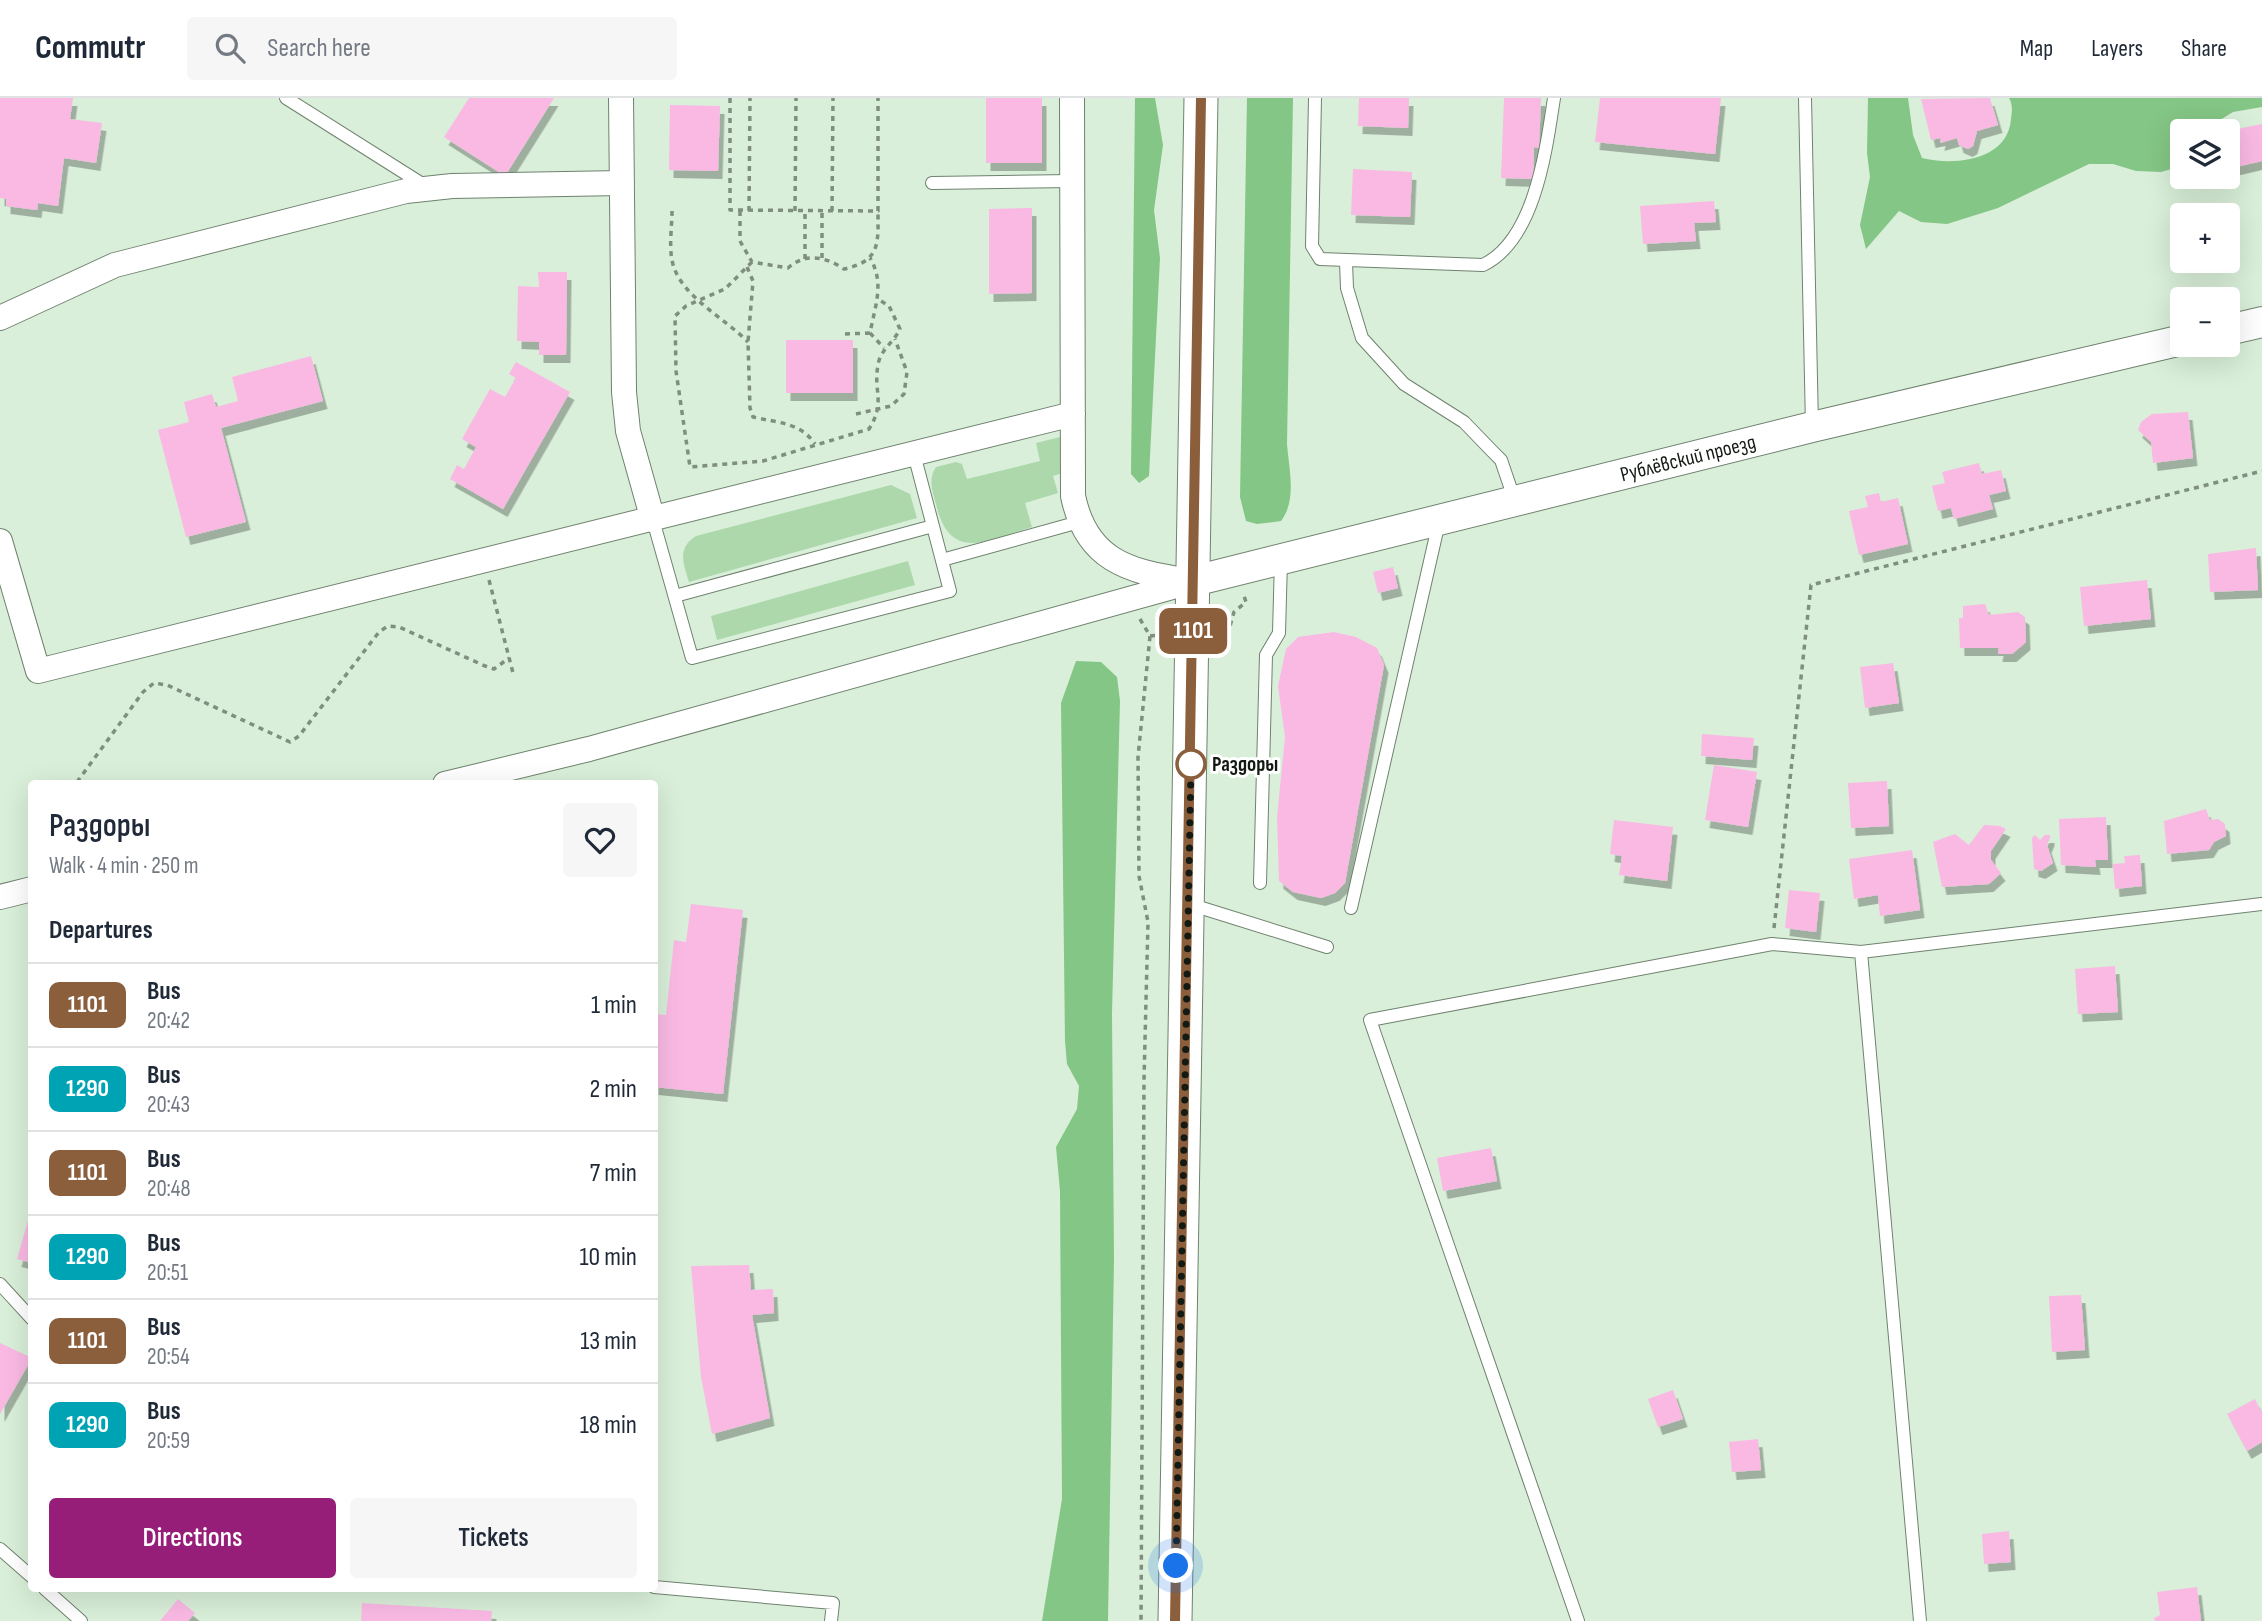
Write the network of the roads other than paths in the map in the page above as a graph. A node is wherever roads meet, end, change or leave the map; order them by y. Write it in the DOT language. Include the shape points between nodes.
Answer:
graph roads {
  1 [pos="286,98"];
  2 [pos="621,98"];
  3 [pos="1072,98"];
  4 [pos="1201,98"];
  5 [pos="1315,98"];
  6 [pos="1554,98"];
  7 [pos="1805,98"];
  8 [pos="1072,181"];
  9 [pos="622,183"];
  10 [pos="932,183"];
  11 [pos="427,187"];
  12 [pos="1346,262"];
  13 [pos="0,318"];
  14 [pos="2262,322"];
  15 [pos="2240,327"];
  16 [pos="2170,343"];
  17 [pos="1073,414"];
  18 [pos="1812,426"];
  19 [pos="915,454"];
  20 [pos="1515,501"];
  21 [pos="1439,519"];
  22 [pos="653,520"];
  23 [pos="1079,522"];
  24 [pos="933,526"];
  25 [pos="0,541"];
  26 [pos="942,560"];
  27 [pos="1281,560"];
  28 [pos="1195,581"];
  29 [pos="675,596"];
  30 [pos="461,780"];
  31 [pos="1260,883"];
  32 [pos="28,890"];
  33 [pos="0,897"];
  34 [pos="1188,903"];
  35 [pos="2262,904"];
  36 [pos="1351,908"];
  37 [pos="1328,947"];
  38 [pos="1861,952"];
  39 [pos="0,1284"];
  40 [pos="28,1315"];
  41 [pos="0,1549"];
  42 [pos="28,1574"];
  43 [pos="658,1587"];
  44 [pos="48,1592"];
  45 [pos="81,1621"];
  46 [pos="831,1621"];
  47 [pos="1175,1621"];
  48 [pos="1578,1621"];
  49 [pos="1920,1621"];
  1 -- 11 [label="lane"];
  2 -- 9 [label="street"];
  3 -- 8 [label="street"];
  4 -- 28 [label="main road"];
  5 -- 12 [label="lane" via="1312,246 1320,259"];
  6 -- 12 [label="lane" via="1536,186 1514,240 1498,258 1483,265"];
  7 -- 18 [label="lane"];
  8 -- 10 [label="lane"];
  8 -- 17 [label="street"];
  9 -- 11 [label="street"];
  9 -- 22 [label="street" via="624,393 628,431"];
  11 -- 13 [label="street" via="115,265"];
  12 -- 20 [label="lane" via="1349,301 1362,338 1404,384 1464,422 1492,450 1501,460"];
  14 -- 15 [label="street"];
  16 -- 18 [label="street, Рублёвский проезд"];
  17 -- 19 [label="street"];
  17 -- 23 [label="street" via="1073,496"];
  18 -- 20 [label="street, Рублёвский проезд"];
  19 -- 22 [label="street"];
  19 -- 24 [label="lane"];
  20 -- 21 [label="street, Рублёвский проезд"];
  21 -- 27 [label="street, Рублёвский проезд"];
  21 -- 36 [label="lane"];
  22 -- 25 [label="street" via="38,671"];
  22 -- 29 [label="lane"];
  23 -- 26 [label="lane"];
  23 -- 28 [label="street" via="1094,545 1123,565"];
  24 -- 26 [label="lane"];
  24 -- 29 [label="lane"];
  26 -- 29 [label="lane" via="950,591 692,658"];
  27 -- 28 [label="street, Рублёвский проезд"];
  27 -- 31 [label="lane" via="1279,633 1266,654"];
  28 -- 30 [label="street"];
  28 -- 34 [label="main road"];
  32 -- 33 [label="street"];
  34 -- 37 [label="lane"];
  34 -- 47 [label="main road"];
  35 -- 38 [label="lane"];
  38 -- 48 [label="lane" via="1772,944 1370,1020"];
  38 -- 49 [label="lane"];
  39 -- 40 [label="lane"];
  41 -- 42 [label="lane"];
  43 -- 46 [label="lane" via="833,1603"];
  44 -- 45 [label="lane"];
}
